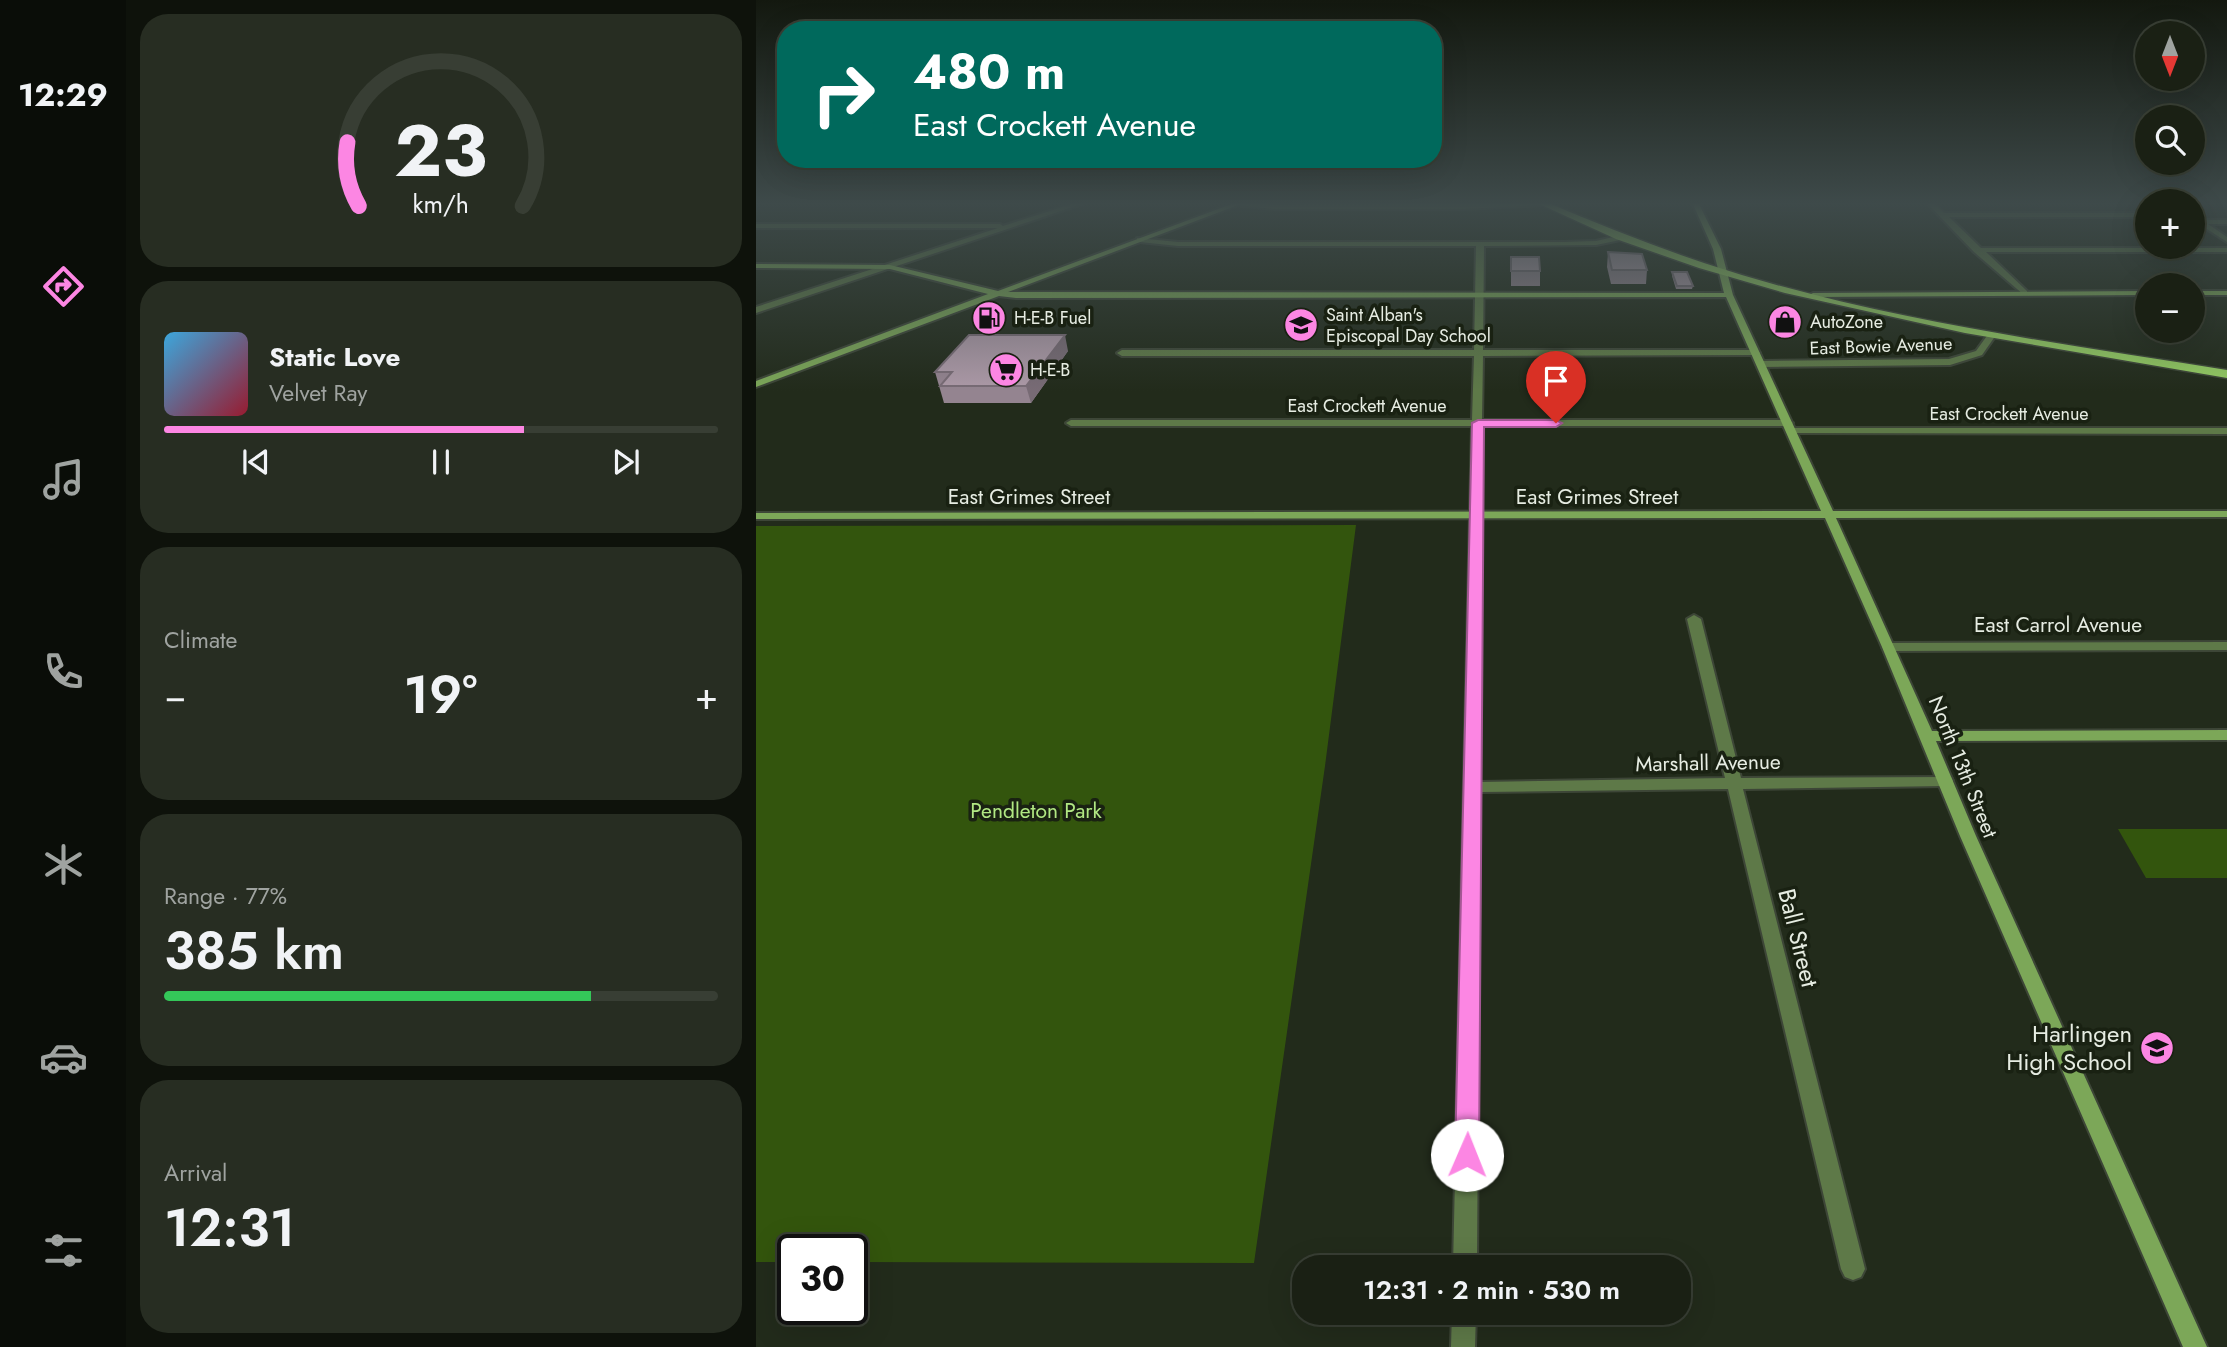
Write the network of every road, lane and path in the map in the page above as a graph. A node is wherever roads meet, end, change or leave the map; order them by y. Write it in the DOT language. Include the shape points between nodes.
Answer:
graph roads {
  1 [pos="896,265"];
  2 [pos="1073,265"];
  3 [pos="1480,265"];
  4 [pos="1703,265"];
  5 [pos="1720,265"];
  6 [pos="1993,265"];
  7 [pos="756,266"];
  8 [pos="890,267"];
  9 [pos="1721,271"];
  10 [pos="998,293"];
  11 [pos="2024,293"];
  12 [pos="2135,293"];
  13 [pos="2205,293"];
  14 [pos="2227,293"];
  15 [pos="1480,295"];
  16 [pos="1729,295"];
  17 [pos="1813,295"];
  18 [pos="756,310"];
  19 [pos="1992,335"];
  20 [pos="1478,352"];
  21 [pos="1122,353"];
  22 [pos="1758,359"];
  23 [pos="2227,374"];
  24 [pos="756,384"];
  25 [pos="1478,423"];
  26 [pos="1071,424"];
  27 [pos="1789,427"];
  28 [pos="2227,431"];
  29 [pos="2227,514"];
  30 [pos="1477,515"];
  31 [pos="756,516"];
  32 [pos="1830,517"];
  33 [pos="1694,619"];
  34 [pos="2227,646"];
  35 [pos="1889,647"];
  36 [pos="2227,735"];
  37 [pos="1928,736"];
  38 [pos="1945,781"];
  39 [pos="1736,783"];
  40 [pos="1472,787"];
  41 [pos="1465,1255"];
  42 [pos="1853,1269"];
  43 [pos="1464,1325"];
  44 [pos="1463,1347"];
  45 [pos="2195,1347"];
  1 -- 8 [label="street"];
  2 -- 10 [label="street"];
  3 -- 15 [label="street"];
  4 -- 9 [label="main road"];
  5 -- 9 [label="street, North 13th Street"];
  6 -- 11 [label="street"];
  7 -- 8 [label="street"];
  8 -- 10 [label="street"];
  8 -- 18 [label="street"];
  9 -- 16 [label="street, North 13th Street"];
  9 -- 17 [label="main road"];
  10 -- 15 [label="street"];
  10 -- 24 [label="street"];
  11 -- 12 [label="street"];
  11 -- 17 [label="street"];
  13 -- 14 [label="street"];
  15 -- 16 [label="street"];
  15 -- 20 [label="street"];
  16 -- 22 [label="street, North 13th Street"];
  17 -- 19 [label="main road"];
  19 -- 22 [label="street, East Bowie Avenue" via="1979,353 1950,362"];
  19 -- 23 [label="main road"];
  20 -- 21 [label="street, East Bowie Avenue"];
  20 -- 22 [label="street, East Bowie Avenue"];
  20 -- 25 [label="street"];
  22 -- 27 [label="street, North 13th Street"];
  25 -- 26 [label="street, East Crockett Avenue"];
  25 -- 27 [label="street, East Crockett Avenue"];
  25 -- 30 [label="street"];
  27 -- 28 [label="street, East Crockett Avenue"];
  27 -- 32 [label="street, North 13th Street"];
  29 -- 32 [label="street, East Grimes Street"];
  30 -- 31 [label="street, East Grimes Street"];
  30 -- 32 [label="street, East Grimes Street"];
  30 -- 40 [label="street"];
  32 -- 35 [label="street, North 13th Street"];
  33 -- 39 [label="street, Ball Street"];
  34 -- 35 [label="street, East Carrol Avenue"];
  35 -- 37 [label="street, North 13th Street"];
  36 -- 37 [label="street"];
  37 -- 38 [label="street, North 13th Street"];
  38 -- 39 [label="street, Marshall Avenue"];
  38 -- 45 [label="street, North 13th Street"];
  39 -- 40 [label="street, Marshall Avenue"];
  39 -- 42 [label="street, Ball Street"];
  40 -- 41 [label="street"];
  43 -- 44 [label="street"];
}
